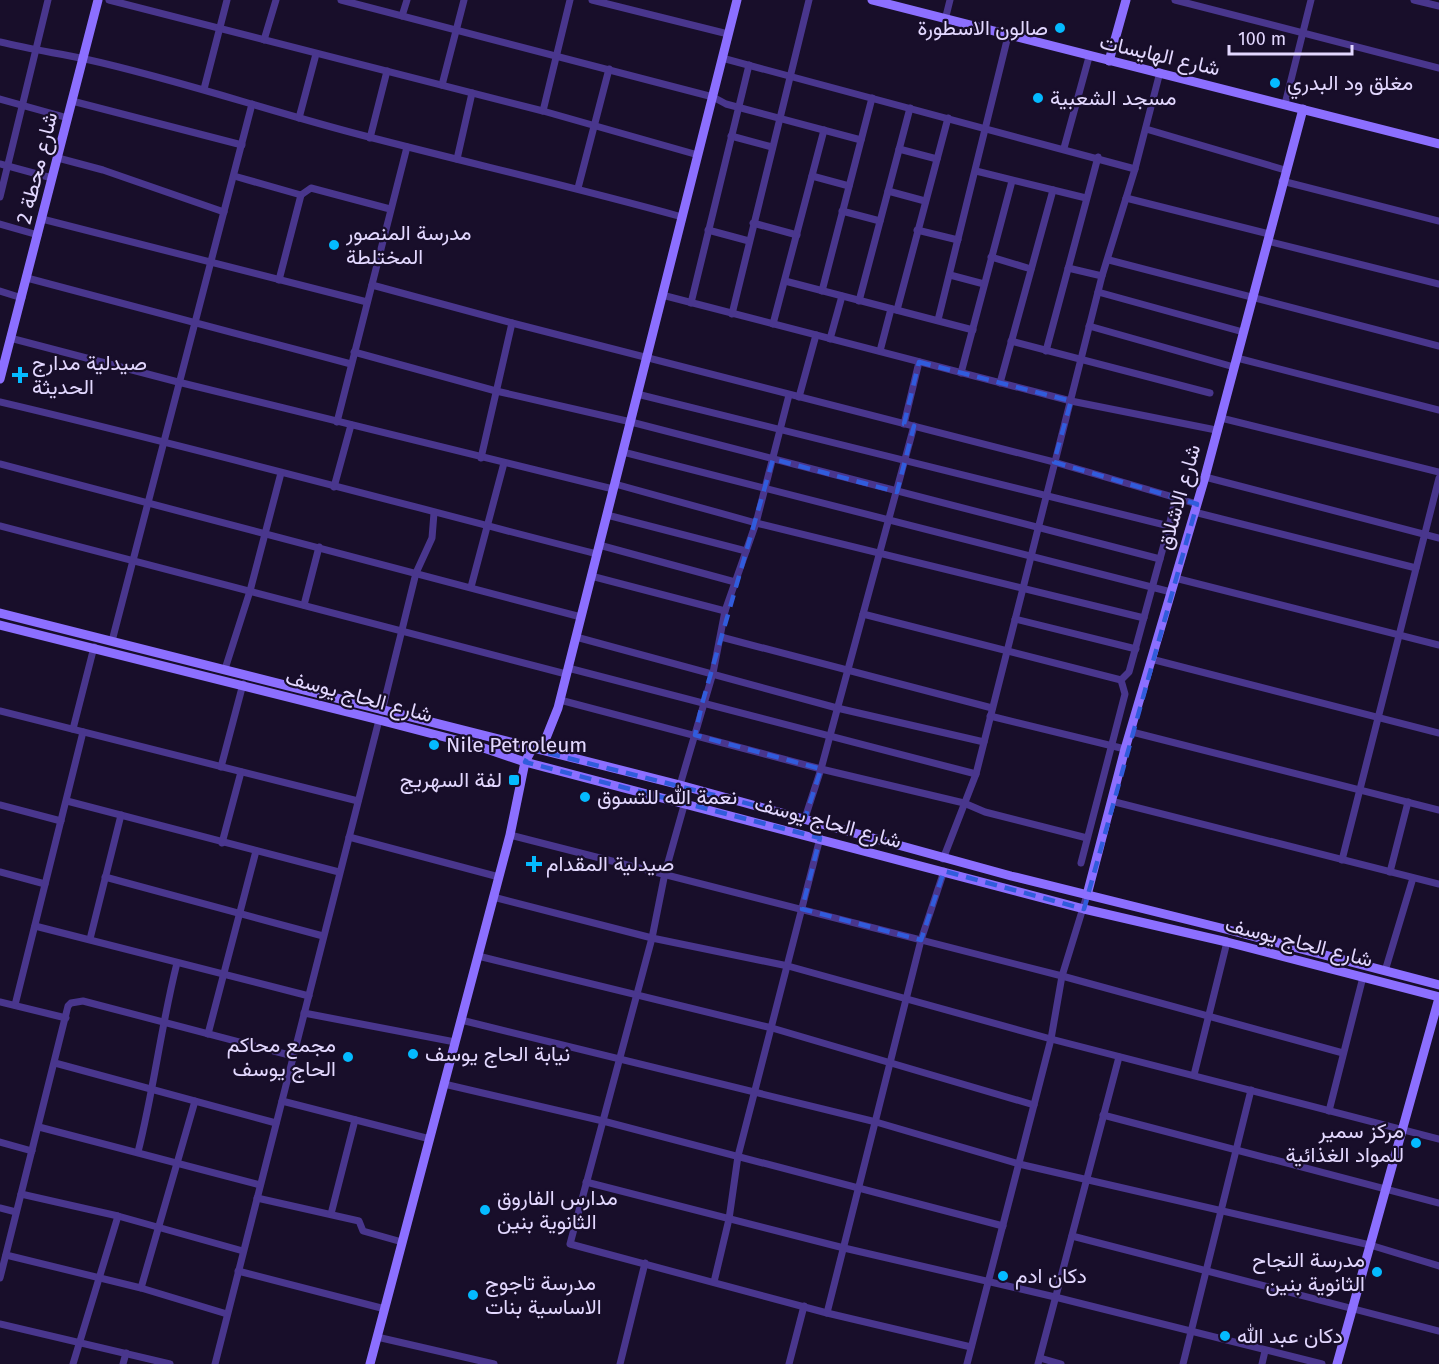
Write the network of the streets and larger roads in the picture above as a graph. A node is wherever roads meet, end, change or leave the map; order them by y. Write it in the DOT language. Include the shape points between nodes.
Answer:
graph roads {
  1 [pos="48,0"];
  2 [pos="98,0"];
  3 [pos="109,0"];
  4 [pos="226,0"];
  5 [pos="276,0"];
  6 [pos="341,0"];
  7 [pos="406,0"];
  8 [pos="464,0"];
  9 [pos="570,0"];
  10 [pos="592,0"];
  11 [pos="737,0"];
  12 [pos="810,0"];
  13 [pos="872,0"];
  14 [pos="950,0"];
  15 [pos="1126,0"];
  16 [pos="1174,0"];
  17 [pos="1311,0"];
  18 [pos="1414,0"];
  19 [pos="1439,6"];
  20 [pos="402,15"];
  21 [pos="945,20"];
  22 [pos="219,28"];
  23 [pos="456,30"];
  24 [pos="1303,33"];
  25 [pos="728,34"];
  26 [pos="1008,36"];
  27 [pos="264,40"];
  28 [pos="0,42"];
  29 [pos="36,51"];
  30 [pos="316,54"];
  31 [pos="558,56"];
  32 [pos="1089,57"];
  33 [pos="83,58"];
  34 [pos="722,58"];
  35 [pos="1109,61"];
  36 [pos="749,65"];
  37 [pos="1439,68"];
  38 [pos="609,69"];
  39 [pos="387,71"];
  40 [pos="1160,72"];
  41 [pos="791,78"];
  42 [pos="442,85"];
  43 [pos="204,89"];
  44 [pos="472,93"];
  45 [pos="713,97"];
  46 [pos="872,98"];
  47 [pos="0,99"];
  48 [pos="72,101"];
  49 [pos="22,104"];
  50 [pos="252,104"];
  51 [pos="1285,104"];
  52 [pos="738,107"];
  53 [pos="910,108"];
  54 [pos="1303,109"];
  55 [pos="543,111"];
  56 [pos="68,118"];
  57 [pos="299,118"];
  58 [pos="779,118"];
  59 [pos="948,118"];
  60 [pos="594,127"];
  61 [pos="987,127"];
  62 [pos="1146,129"];
  63 [pos="824,130"];
  64 [pos="731,136"];
  65 [pos="369,138"];
  66 [pos="861,140"];
  67 [pos="1439,144"];
  68 [pos="242,145"];
  69 [pos="407,147"];
  70 [pos="772,147"];
  71 [pos="1064,148"];
  72 [pos="899,149"];
  73 [pos="698,155"];
  74 [pos="1098,157"];
  75 [pos="58,158"];
  76 [pos="458,159"];
  77 [pos="937,159"];
  78 [pos="0,164"];
  79 [pos="9,166"];
  80 [pos="1135,169"];
  81 [pos="1285,170"];
  82 [pos="976,171"];
  83 [pos="234,176"];
  84 [pos="812,176"];
  85 [pos="52,178"];
  86 [pos="1012,181"];
  87 [pos="1282,181"];
  88 [pos="849,186"];
  89 [pos="578,188"];
  90 [pos="1053,190"];
  91 [pos="888,191"];
  92 [pos="301,195"];
  93 [pos="0,197"];
  94 [pos="1086,198"];
  95 [pos="1126,198"];
  96 [pos="925,201"];
  97 [pos="390,208"];
  98 [pos="842,211"];
  99 [pos="224,212"];
  100 [pos="682,217"];
  101 [pos="42,219"];
  102 [pos="880,221"];
  103 [pos="1439,221"];
  104 [pos="753,223"];
  105 [pos="0,224"];
  106 [pos="708,230"];
  107 [pos="918,230"];
  108 [pos="38,235"];
  109 [pos="797,235"];
  110 [pos="1268,238"];
  111 [pos="958,240"];
  112 [pos="749,241"];
  113 [pos="991,257"];
  114 [pos="1109,260"];
  115 [pos="208,261"];
  116 [pos="1068,268"];
  117 [pos="1031,269"];
  118 [pos="950,275"];
  119 [pos="1102,276"];
  120 [pos="27,278"];
  121 [pos="279,280"];
  122 [pos="785,281"];
  123 [pos="984,284"];
  124 [pos="1439,284"];
  125 [pos="372,285"];
  126 [pos="0,291"];
  127 [pos="822,291"];
  128 [pos="1098,292"];
  129 [pos="662,296"];
  130 [pos="842,296"];
  131 [pos="22,298"];
  132 [pos="1252,298"];
  133 [pos="859,301"];
  134 [pos="367,302"];
  135 [pos="691,303"];
  136 [pos="894,310"];
  137 [pos="732,314"];
  138 [pos="938,320"];
  139 [pos="193,322"];
  140 [pos="512,323"];
  141 [pos="773,324"];
  142 [pos="1089,326"];
  143 [pos="973,330"];
  144 [pos="1244,332"];
  145 [pos="816,335"];
  146 [pos="10,338"];
  147 [pos="830,339"];
  148 [pos="1011,341"];
  149 [pos="1439,346"];
  150 [pos="879,351"];
  151 [pos="1046,351"];
  152 [pos="354,352"];
  153 [pos="646,358"];
  154 [pos="1080,360"];
  155 [pos="919,362"];
  156 [pos="1236,362"];
  157 [pos="351,364"];
  158 [pos="961,373"];
  159 [pos="0,379"];
  160 [pos="178,382"];
  161 [pos="1000,382"];
  162 [pos="496,391"];
  163 [pos="1210,393"];
  164 [pos="637,394"];
  165 [pos="789,395"];
  166 [pos="799,397"];
  167 [pos="1071,401"];
  168 [pos="0,402"];
  169 [pos="1439,410"];
  170 [pos="1221,418"];
  171 [pos="337,422"];
  172 [pos="631,422"];
  173 [pos="904,424"];
  174 [pos="351,425"];
  175 [pos="914,426"];
  176 [pos="780,430"];
  177 [pos="1216,430"];
  178 [pos="162,441"];
  179 [pos="622,452"];
  180 [pos="481,458"];
  181 [pos="772,459"];
  182 [pos="904,459"];
  183 [pos="1054,462"];
  184 [pos="504,463"];
  185 [pos="0,464"];
  186 [pos="1439,472"];
  187 [pos="281,473"];
  188 [pos="1205,477"];
  189 [pos="1439,478"];
  190 [pos="614,486"];
  191 [pos="334,487"];
  192 [pos="765,487"];
  193 [pos="897,492"];
  194 [pos="1046,495"];
  195 [pos="1176,496"];
  196 [pos="147,501"];
  197 [pos="1195,508"];
  198 [pos="434,513"];
  199 [pos="607,515"];
  200 [pos="888,520"];
  201 [pos="756,523"];
  202 [pos="0,526"];
  203 [pos="488,526"];
  204 [pos="1169,526"];
  205 [pos="1038,528"];
  206 [pos="266,532"];
  207 [pos="1425,534"];
  208 [pos="1439,538"];
  209 [pos="319,547"];
  210 [pos="598,549"];
  211 [pos="746,550"];
  212 [pos="880,552"];
  213 [pos="1030,557"];
  214 [pos="1161,560"];
  215 [pos="131,561"];
  216 [pos="1416,568"];
  217 [pos="416,573"];
  218 [pos="591,576"];
  219 [pos="1175,578"];
  220 [pos="735,582"];
  221 [pos="1152,586"];
  222 [pos="471,587"];
  223 [pos="1023,589"];
  224 [pos="250,591"];
  225 [pos="1171,592"];
  226 [pos="304,605"];
  227 [pos="726,611"];
  228 [pos="0,613"];
  229 [pos="863,614"];
  230 [pos="581,617"];
  231 [pos="1144,618"];
  232 [pos="1015,619"];
  233 [pos="0,625"];
  234 [pos="403,632"];
  235 [pos="1400,636"];
  236 [pos="576,637"];
  237 [pos="721,637"];
  238 [pos="112,641"];
  239 [pos="1439,645"];
  240 [pos="94,648"];
  241 [pos="1136,650"];
  242 [pos="1006,652"];
  243 [pos="1151,659"];
  244 [pos="225,669"];
  245 [pos="567,671"];
  246 [pos="848,671"];
  247 [pos="713,673"];
  248 [pos="1121,680"];
  249 [pos="243,684"];
  250 [pos="1125,694"];
  251 [pos="1141,698"];
  252 [pos="560,700"];
  253 [pos="702,704"];
  254 [pos="837,708"];
  255 [pos="992,708"];
  256 [pos="0,711"];
  257 [pos="381,715"];
  258 [pos="990,716"];
  259 [pos="1378,717"];
  260 [pos="73,729"];
  261 [pos="83,732"];
  262 [pos="1132,732"];
  263 [pos="1439,733"];
  264 [pos="695,735"];
  265 [pos="830,737"];
  266 [pos="984,742"];
  267 [pos="1111,745"];
  268 [pos="532,749"];
  269 [pos="1125,749"];
  270 [pos="525,762"];
  271 [pos="221,767"];
  272 [pos="821,769"];
  273 [pos="241,772"];
  274 [pos="976,774"];
  275 [pos="680,786"];
  276 [pos="1359,789"];
  277 [pos="67,801"];
  278 [pos="358,801"];
  279 [pos="1111,801"];
  280 [pos="685,802"];
  281 [pos="1408,802"];
  282 [pos="964,803"];
  283 [pos="0,805"];
  284 [pos="1439,810"];
  285 [pos="121,815"];
  286 [pos="805,818"];
  287 [pos="61,821"];
  288 [pos="510,835"];
  289 [pos="349,837"];
  290 [pos="820,838"];
  291 [pos="1088,838"];
  292 [pos="222,843"];
  293 [pos="256,851"];
  294 [pos="943,859"];
  295 [pos="1342,860"];
  296 [pos="1081,863"];
  297 [pos="944,871"];
  298 [pos="339,872"];
  299 [pos="1390,872"];
  300 [pos="0,873"];
  301 [pos="664,873"];
  302 [pos="105,877"];
  303 [pos="499,877"];
  304 [pos="1413,878"];
  305 [pos="45,884"];
  306 [pos="1439,884"];
  307 [pos="1087,895"];
  308 [pos="493,897"];
  309 [pos="802,909"];
  310 [pos="1084,909"];
  311 [pos="240,912"];
  312 [pos="35,926"];
  313 [pos="323,936"];
  314 [pos="652,938"];
  315 [pos="90,939"];
  316 [pos="921,940"];
  317 [pos="1227,942"];
  318 [pos="478,956"];
  319 [pos="177,963"];
  320 [pos="788,966"];
  321 [pos="1385,971"];
  322 [pos="224,974"];
  323 [pos="1062,976"];
  324 [pos="1363,977"];
  325 [pos="1439,985"];
  326 [pos="309,996"];
  327 [pos="636,996"];
  328 [pos="908,998"];
  329 [pos="1439,998"];
  330 [pos="0,1002"];
  331 [pos="15,1005"];
  332 [pos="304,1012"];
  333 [pos="66,1018"];
  334 [pos="1210,1018"];
  335 [pos="461,1020"];
  336 [pos="162,1023"];
  337 [pos="772,1028"];
  338 [pos="208,1034"];
  339 [pos="1051,1039"];
  340 [pos="455,1042"];
  341 [pos="1343,1053"];
  342 [pos="293,1056"];
  343 [pos="620,1057"];
  344 [pos="1119,1057"];
  345 [pos="55,1063"];
  346 [pos="891,1065"];
  347 [pos="1194,1075"];
  348 [pos="444,1084"];
  349 [pos="1251,1090"];
  350 [pos="153,1091"];
  351 [pos="757,1091"];
  352 [pos="195,1101"];
  353 [pos="282,1101"];
  354 [pos="1034,1106"];
  355 [pos="1329,1111"];
  356 [pos="1103,1115"];
  357 [pos="355,1120"];
  358 [pos="603,1121"];
  359 [pos="876,1122"];
  360 [pos="276,1123"];
  361 [pos="39,1127"];
  362 [pos="1403,1129"];
  363 [pos="430,1138"];
  364 [pos="1439,1139"];
  365 [pos="0,1142"];
  366 [pos="32,1151"];
  367 [pos="1237,1151"];
  368 [pos="138,1152"];
  369 [pos="738,1156"];
  370 [pos="179,1164"];
  371 [pos="1019,1164"];
  372 [pos="1088,1178"];
  373 [pos="586,1182"];
  374 [pos="260,1185"];
  375 [pos="860,1188"];
  376 [pos="1385,1189"];
  377 [pos="21,1194"];
  378 [pos="257,1198"];
  379 [pos="1439,1203"];
  380 [pos="0,1208"];
  381 [pos="16,1212"];
  382 [pos="1221,1212"];
  383 [pos="331,1214"];
  384 [pos="118,1216"];
  385 [pos="729,1220"];
  386 [pos="1003,1226"];
  387 [pos="160,1227"];
  388 [pos="1072,1236"];
  389 [pos="402,1242"];
  390 [pos="1370,1245"];
  391 [pos="844,1248"];
  392 [pos="243,1251"];
  393 [pos="6,1255"];
  394 [pos="645,1263"];
  395 [pos="1439,1266"];
  396 [pos="238,1271"];
  397 [pos="1207,1272"];
  398 [pos="0,1278"];
  399 [pos="98,1278"];
  400 [pos="714,1282"];
  401 [pos="988,1282"];
  402 [pos="141,1288"];
  403 [pos="1055,1297"];
  404 [pos="804,1306"];
  405 [pos="1352,1307"];
  406 [pos="385,1308"];
  407 [pos="827,1313"];
  408 [pos="227,1314"];
  409 [pos="0,1324"];
  410 [pos="1439,1331"];
  411 [pos="1192,1333"];
  412 [pos="377,1337"];
  413 [pos="78,1342"];
  414 [pos="971,1347"];
  415 [pos="1265,1351"];
  416 [pos="126,1353"];
  417 [pos="1039,1361"];
  418 [pos="73,1364"];
  419 [pos="123,1364"];
  420 [pos="170,1364"];
  421 [pos="214,1364"];
  422 [pos="370,1364"];
  423 [pos="494,1364"];
  424 [pos="620,1364"];
  425 [pos="789,1364"];
  426 [pos="967,1364"];
  427 [pos="1061,1364"];
  428 [pos="1183,1364"];
  429 [pos="1262,1364"];
  430 [pos="1322,1364"];
  431 [pos="1337,1364"];
  1 -- 29 [label="street"];
  2 -- 33 [label="street, شارع محطة 2"];
  3 -- 22 [label="street"];
  4 -- 22 [label="street"];
  5 -- 27 [label="street"];
  6 -- 20 [label="street"];
  7 -- 20 [label="street"];
  8 -- 23 [label="street"];
  9 -- 31 [label="street"];
  10 -- 25 [label="street"];
  11 -- 25 [label="street"];
  12 -- 41 [label="street"];
  13 -- 21 [label="street, شارع الهايسات"];
  14 -- 21 [label="street"];
  15 -- 35 [label="street"];
  16 -- 24 [label="street"];
  17 -- 24 [label="street"];
  18 -- 19 [label="street"];
  20 -- 23 [label="street"];
  21 -- 26 [label="street, شارع الهايسات"];
  22 -- 27 [label="street"];
  22 -- 43 [label="street"];
  23 -- 31 [label="street"];
  23 -- 42 [label="street"];
  24 -- 37 [label="street"];
  24 -- 51 [label="street"];
  25 -- 34 [label="street"];
  26 -- 32 [label="street, شارع الهايسات"];
  26 -- 61 [label="street"];
  27 -- 30 [label="street"];
  28 -- 29 [label="street"];
  29 -- 33 [label="street"];
  29 -- 49 [label="street"];
  30 -- 39 [label="street"];
  30 -- 57 [label="street"];
  31 -- 38 [label="street"];
  31 -- 55 [label="street"];
  32 -- 35 [label="street, شارع الهايسات"];
  32 -- 71 [label="street"];
  33 -- 43 [label="street"];
  33 -- 48 [label="street, شارع محطة 2"];
  34 -- 36 [label="street"];
  34 -- 45 [label="street"];
  35 -- 40 [label="street, شارع الهايسات"];
  36 -- 41 [label="street"];
  36 -- 52 [label="street"];
  38 -- 45 [label="street"];
  38 -- 60 [label="street"];
  39 -- 42 [label="street"];
  39 -- 65 [label="street"];
  40 -- 51 [label="street, شارع الهايسات"];
  40 -- 62 [label="street"];
  41 -- 46 [label="street"];
  41 -- 58 [label="street"];
  42 -- 44 [label="street"];
  43 -- 50 [label="street"];
  44 -- 55 [label="street"];
  44 -- 76 [label="street"];
  45 -- 52 [label="street"];
  45 -- 73 [label="street"];
  46 -- 53 [label="street"];
  46 -- 66 [label="street"];
  47 -- 49 [label="street"];
  48 -- 56 [label="street, شارع محطة 2"];
  48 -- 68 [label="street"];
  49 -- 56 [label="street"];
  49 -- 79 [label="street"];
  50 -- 57 [label="street"];
  50 -- 68 [label="street"];
  51 -- 54 [label="street, شارع الهايسات"];
  52 -- 58 [label="street"];
  52 -- 64 [label="street"];
  53 -- 59 [label="street"];
  53 -- 72 [label="street"];
  54 -- 67 [label="street, شارع الهايسات"];
  54 -- 81 [label="street, شارع الاشلاق"];
  55 -- 60 [label="street"];
  56 -- 75 [label="street, شارع محطة 2"];
  57 -- 65 [label="street"];
  58 -- 63 [label="street"];
  58 -- 70 [label="street"];
  59 -- 61 [label="street"];
  59 -- 77 [label="street"];
  60 -- 73 [label="street"];
  60 -- 89 [label="street"];
  61 -- 71 [label="street"];
  61 -- 82 [label="street"];
  62 -- 80 [label="street"];
  62 -- 81 [label="street"];
  63 -- 66 [label="street"];
  63 -- 84 [label="street"];
  64 -- 70 [label="street"];
  64 -- 106 [label="street"];
  65 -- 69 [label="street"];
  66 -- 88 [label="street"];
  68 -- 83 [label="street"];
  69 -- 76 [label="street"];
  69 -- 97 [label="street"];
  70 -- 104 [label="street"];
  71 -- 74 [label="street"];
  72 -- 77 [label="street"];
  72 -- 91 [label="street"];
  73 -- 100 [label="street"];
  74 -- 80 [label="street"];
  74 -- 94 [label="street"];
  75 -- 85 [label="street, شارع محطة 2"];
  75 -- 99 [label="street"];
  76 -- 89 [label="street"];
  77 -- 96 [label="street"];
  78 -- 79 [label="street"];
  79 -- 85 [label="street"];
  79 -- 93 [label="street"];
  80 -- 95 [label="street"];
  81 -- 87 [label="street, شارع الاشلاق"];
  82 -- 86 [label="street"];
  82 -- 111 [label="street"];
  83 -- 92 [label="street"];
  83 -- 99 [label="street"];
  84 -- 88 [label="street"];
  84 -- 109 [label="street"];
  85 -- 101 [label="street, شارع محطة 2"];
  86 -- 90 [label="street"];
  86 -- 113 [label="street"];
  87 -- 103 [label="street"];
  87 -- 110 [label="street, شارع الاشلاق"];
  88 -- 98 [label="street"];
  89 -- 100 [label="street"];
  90 -- 94 [label="street"];
  90 -- 117 [label="street"];
  91 -- 96 [label="street"];
  91 -- 102 [label="street"];
  92 -- 97 [label="street" via="311,189"];
  92 -- 121 [label="street"];
  94 -- 116 [label="street"];
  95 -- 110 [label="street"];
  95 -- 114 [label="street"];
  96 -- 107 [label="street"];
  97 -- 125 [label="street"];
  98 -- 102 [label="street"];
  98 -- 127 [label="street"];
  99 -- 115 [label="street"];
  100 -- 129 [label="street"];
  101 -- 108 [label="street, شارع محطة 2"];
  101 -- 115 [label="street"];
  102 -- 133 [label="street"];
  104 -- 109 [label="street"];
  104 -- 112 [label="street"];
  105 -- 108 [label="street"];
  106 -- 112 [label="street"];
  106 -- 135 [label="street"];
  107 -- 111 [label="street"];
  107 -- 136 [label="street"];
  108 -- 120 [label="street, شارع محطة 2"];
  109 -- 122 [label="street"];
  110 -- 124 [label="street"];
  110 -- 132 [label="street, شارع الاشلاق"];
  111 -- 118 [label="street"];
  112 -- 137 [label="street"];
  113 -- 117 [label="street"];
  113 -- 123 [label="street"];
  114 -- 119 [label="street"];
  114 -- 132 [label="street"];
  115 -- 121 [label="street"];
  115 -- 139 [label="street"];
  116 -- 119 [label="street"];
  116 -- 151 [label="street"];
  117 -- 148 [label="street"];
  118 -- 123 [label="street"];
  118 -- 138 [label="street"];
  119 -- 128 [label="street"];
  120 -- 131 [label="street, شارع محطة 2"];
  120 -- 139 [label="street"];
  121 -- 134 [label="street"];
  122 -- 127 [label="street"];
  122 -- 141 [label="street"];
  123 -- 143 [label="street"];
  125 -- 134 [label="street"];
  125 -- 140 [label="street"];
  126 -- 131 [label="street"];
  127 -- 130 [label="street"];
  128 -- 142 [label="street"];
  128 -- 144 [label="street"];
  129 -- 135 [label="street"];
  129 -- 153 [label="street"];
  130 -- 133 [label="street"];
  130 -- 147 [label="street"];
  131 -- 146 [label="street, شارع محطة 2"];
  132 -- 144 [label="street, شارع الاشلاق"];
  132 -- 149 [label="street"];
  133 -- 136 [label="street"];
  134 -- 152 [label="street"];
  135 -- 137 [label="street"];
  136 -- 138 [label="street"];
  136 -- 150 [label="street"];
  137 -- 141 [label="street"];
  138 -- 143 [label="street"];
  139 -- 157 [label="street"];
  139 -- 160 [label="street"];
  140 -- 153 [label="street"];
  140 -- 162 [label="street"];
  141 -- 145 [label="street"];
  142 -- 154 [label="street"];
  142 -- 156 [label="street"];
  143 -- 158 [label="street"];
  144 -- 156 [label="street, شارع الاشلاق"];
  145 -- 147 [label="street"];
  145 -- 166 [label="street"];
  146 -- 159 [label="street, شارع محطة 2"];
  146 -- 160 [label="street"];
  147 -- 150 [label="street"];
  148 -- 151 [label="street"];
  148 -- 161 [label="street"];
  150 -- 155 [label="street"];
  151 -- 154 [label="street"];
  152 -- 157 [label="street"];
  152 -- 162 [label="street"];
  153 -- 164 [label="street"];
  153 -- 165 [label="street"];
  154 -- 163 [label="street"];
  154 -- 167 [label="street"];
  155 -- 158 [label="street"];
  155 -- 173 [label="street"];
  156 -- 169 [label="street"];
  156 -- 170 [label="street, شارع الاشلاق"];
  157 -- 171 [label="street"];
  158 -- 161 [label="street"];
  160 -- 171 [label="street"];
  160 -- 178 [label="street"];
  161 -- 167 [label="street"];
  162 -- 172 [label="street"];
  162 -- 180 [label="street"];
  164 -- 172 [label="street"];
  164 -- 176 [label="street"];
  165 -- 166 [label="street"];
  165 -- 176 [label="street"];
  166 -- 173 [label="street"];
  167 -- 177 [label="street"];
  167 -- 183 [label="street"];
  168 -- 178 [label="street"];
  170 -- 177 [label="street, شارع الاشلاق"];
  170 -- 186 [label="street"];
  171 -- 174 [label="street"];
  172 -- 179 [label="street"];
  172 -- 181 [label="street"];
  173 -- 175 [label="street"];
  174 -- 180 [label="street"];
  174 -- 191 [label="street"];
  175 -- 182 [label="street"];
  175 -- 183 [label="street"];
  176 -- 181 [label="street"];
  176 -- 182 [label="street"];
  177 -- 188 [label="street, شارع الاشلاق"];
  178 -- 187 [label="street"];
  178 -- 196 [label="street"];
  179 -- 190 [label="street"];
  179 -- 192 [label="street"];
  180 -- 184 [label="street"];
  181 -- 192 [label="street"];
  181 -- 193 [label="street"];
  182 -- 193 [label="street"];
  182 -- 194 [label="street"];
  183 -- 194 [label="street"];
  183 -- 195 [label="street"];
  184 -- 190 [label="street"];
  184 -- 203 [label="street"];
  185 -- 196 [label="street"];
  187 -- 191 [label="street"];
  187 -- 206 [label="street"];
  188 -- 197 [label="street, شارع الاشلاق"];
  188 -- 207 [label="street"];
  189 -- 207 [label="street"];
  190 -- 199 [label="street"];
  190 -- 201 [label="street"];
  191 -- 198 [label="street"];
  192 -- 200 [label="street"];
  192 -- 201 [label="street"];
  193 -- 200 [label="street"];
  193 -- 205 [label="street"];
  194 -- 204 [label="street"];
  194 -- 205 [label="street"];
  195 -- 197 [label="street"];
  195 -- 204 [label="street"];
  196 -- 206 [label="street"];
  196 -- 215 [label="street"];
  197 -- 216 [label="street"];
  197 -- 219 [label="street, شارع الاشلاق"];
  198 -- 203 [label="street"];
  198 -- 217 [label="street" via="432,538"];
  199 -- 210 [label="street"];
  199 -- 211 [label="street"];
  200 -- 212 [label="street"];
  200 -- 213 [label="street"];
  201 -- 211 [label="street"];
  201 -- 212 [label="street"];
  202 -- 215 [label="street"];
  203 -- 210 [label="street"];
  203 -- 222 [label="street"];
  204 -- 214 [label="street"];
  205 -- 213 [label="street"];
  205 -- 214 [label="street"];
  206 -- 209 [label="street"];
  206 -- 224 [label="street"];
  207 -- 208 [label="street"];
  207 -- 216 [label="street"];
  209 -- 217 [label="street"];
  209 -- 226 [label="street"];
  210 -- 218 [label="street"];
  210 -- 220 [label="street"];
  211 -- 220 [label="street"];
  212 -- 223 [label="street"];
  212 -- 229 [label="street"];
  213 -- 221 [label="street"];
  213 -- 223 [label="street"];
  214 -- 221 [label="street"];
  215 -- 224 [label="street"];
  215 -- 238 [label="street"];
  216 -- 235 [label="street"];
  217 -- 222 [label="street"];
  217 -- 234 [label="street"];
  218 -- 227 [label="street"];
  218 -- 230 [label="street"];
  219 -- 225 [label="street, شارع الاشلاق"];
  219 -- 235 [label="street"];
  220 -- 227 [label="street"];
  221 -- 225 [label="street"];
  221 -- 231 [label="street"];
  222 -- 230 [label="street"];
  223 -- 231 [label="street"];
  223 -- 232 [label="street"];
  224 -- 226 [label="street"];
  224 -- 244 [label="street"];
  225 -- 243 [label="street, شارع الاشلاق"];
  226 -- 234 [label="street"];
  227 -- 237 [label="street"];
  228 -- 238 [label="street, شارع الحاج يوسف"];
  229 -- 242 [label="street"];
  229 -- 246 [label="street"];
  230 -- 236 [label="street"];
  231 -- 241 [label="street"];
  232 -- 241 [label="street"];
  232 -- 242 [label="street"];
  233 -- 240 [label="street, شارع الحاج يوسف"];
  234 -- 245 [label="street"];
  234 -- 257 [label="street"];
  235 -- 239 [label="street"];
  235 -- 259 [label="street"];
  236 -- 245 [label="street"];
  236 -- 247 [label="street"];
  237 -- 246 [label="street"];
  237 -- 247 [label="street"];
  238 -- 244 [label="street, شارع الحاج يوسف"];
  240 -- 249 [label="street, شارع الحاج يوسف"];
  240 -- 260 [label="street"];
  241 -- 248 [label="street" via="1129,672"];
  242 -- 248 [label="street"];
  242 -- 255 [label="street"];
  243 -- 251 [label="street, شارع الاشلاق"];
  243 -- 259 [label="street"];
  244 -- 257 [label="street, شارع الحاج يوسف"];
  245 -- 252 [label="street"];
  245 -- 253 [label="street"];
  246 -- 254 [label="street"];
  246 -- 255 [label="street"];
  247 -- 253 [label="street"];
  247 -- 254 [label="street"];
  248 -- 250 [label="street"];
  249 -- 257 [label="street, شارع الحاج يوسف"];
  249 -- 271 [label="street"];
  250 -- 251 [label="street"];
  250 -- 267 [label="street"];
  251 -- 262 [label="street, شارع الاشلاق"];
  252 -- 264 [label="street"];
  252 -- 268 [label="street" via="544,743"];
  253 -- 264 [label="street"];
  253 -- 265 [label="street"];
  254 -- 265 [label="street"];
  254 -- 266 [label="street"];
  255 -- 258 [label="street"];
  256 -- 260 [label="street"];
  257 -- 268 [label="street, شارع الحاج يوسف"];
  257 -- 270 [label="street, شارع الحاج يوسف"];
  257 -- 278 [label="street"];
  258 -- 266 [label="street"];
  258 -- 267 [label="street"];
  259 -- 263 [label="street"];
  259 -- 276 [label="street"];
  260 -- 261 [label="street"];
  261 -- 271 [label="street"];
  261 -- 277 [label="street"];
  262 -- 269 [label="street, شارع الاشلاق"];
  262 -- 276 [label="street"];
  264 -- 272 [label="street"];
  264 -- 275 [label="street"];
  265 -- 272 [label="street"];
  265 -- 274 [label="street"];
  266 -- 274 [label="street"];
  267 -- 269 [label="street"];
  267 -- 291 [label="street"];
  268 -- 270 [label="street"];
  268 -- 275 [label="street, شارع الحاج يوسف"];
  269 -- 279 [label="street, شارع الاشلاق"];
  270 -- 280 [label="street, شارع الحاج يوسف"];
  270 -- 288 [label="street"];
  271 -- 273 [label="street"];
  272 -- 282 [label="street"];
  272 -- 286 [label="street"];
  273 -- 278 [label="street"];
  273 -- 292 [label="street"];
  274 -- 282 [label="street"];
  275 -- 286 [label="street, شارع الحاج يوسف"];
  276 -- 281 [label="street"];
  276 -- 295 [label="street"];
  277 -- 285 [label="street"];
  277 -- 287 [label="street"];
  278 -- 289 [label="street"];
  279 -- 295 [label="street"];
  279 -- 307 [label="street, شارع الاشلاق"];
  280 -- 290 [label="street, شارع الحاج يوسف"];
  280 -- 301 [label="street"];
  281 -- 284 [label="street"];
  281 -- 299 [label="street"];
  282 -- 291 [label="street"];
  282 -- 294 [label="street"];
  283 -- 287 [label="street"];
  285 -- 292 [label="street"];
  285 -- 302 [label="street"];
  286 -- 294 [label="street, شارع الحاج يوسف"];
  287 -- 305 [label="street"];
  288 -- 301 [label="street"];
  288 -- 303 [label="street"];
  289 -- 298 [label="street"];
  289 -- 303 [label="street"];
  290 -- 297 [label="street, شارع الحاج يوسف"];
  290 -- 309 [label="street"];
  291 -- 296 [label="street"];
  292 -- 293 [label="street"];
  293 -- 298 [label="street"];
  293 -- 311 [label="street"];
  294 -- 307 [label="street, شارع الحاج يوسف"];
  295 -- 299 [label="street"];
  297 -- 310 [label="street, شارع الحاج يوسف"];
  297 -- 316 [label="street"];
  298 -- 313 [label="street"];
  299 -- 304 [label="street"];
  300 -- 305 [label="street"];
  301 -- 309 [label="street"];
  301 -- 314 [label="street"];
  302 -- 311 [label="street"];
  302 -- 315 [label="street"];
  303 -- 308 [label="street"];
  304 -- 306 [label="street"];
  304 -- 321 [label="street"];
  305 -- 312 [label="street"];
  307 -- 310 [label="street"];
  307 -- 321 [label="street, شارع الحاج يوسف"];
  308 -- 314 [label="street"];
  308 -- 318 [label="street"];
  309 -- 316 [label="street"];
  309 -- 320 [label="street"];
  310 -- 317 [label="street, شارع الحاج يوسف"];
  310 -- 323 [label="street"];
  311 -- 313 [label="street"];
  311 -- 322 [label="street"];
  312 -- 315 [label="street"];
  312 -- 331 [label="street"];
  313 -- 326 [label="street"];
  314 -- 320 [label="street"];
  314 -- 327 [label="street"];
  315 -- 319 [label="street"];
  316 -- 323 [label="street"];
  316 -- 328 [label="street"];
  317 -- 324 [label="street, شارع الحاج يوسف"];
  317 -- 334 [label="street"];
  318 -- 327 [label="street"];
  318 -- 335 [label="street"];
  319 -- 322 [label="street"];
  319 -- 336 [label="street"];
  320 -- 328 [label="street"];
  320 -- 337 [label="street"];
  321 -- 325 [label="street, شارع الحاج يوسف"];
  322 -- 326 [label="street"];
  322 -- 338 [label="street"];
  323 -- 334 [label="street"];
  323 -- 339 [label="street"];
  324 -- 329 [label="street, شارع الحاج يوسف"];
  324 -- 341 [label="street"];
  326 -- 332 [label="street"];
  327 -- 337 [label="street"];
  327 -- 343 [label="street"];
  328 -- 339 [label="street"];
  328 -- 346 [label="street"];
  329 -- 362 [label="street"];
  330 -- 331 [label="street"];
  331 -- 333 [label="street"];
  332 -- 340 [label="street"];
  332 -- 342 [label="street"];
  333 -- 336 [label="street" via="71,1003 83,1001"];
  333 -- 345 [label="street"];
  334 -- 341 [label="street"];
  334 -- 347 [label="street"];
  335 -- 340 [label="street"];
  335 -- 343 [label="street"];
  336 -- 338 [label="street"];
  336 -- 350 [label="street"];
  337 -- 346 [label="street"];
  337 -- 351 [label="street"];
  338 -- 342 [label="street"];
  339 -- 344 [label="street"];
  339 -- 354 [label="street"];
  340 -- 348 [label="street"];
  341 -- 355 [label="street"];
  342 -- 353 [label="street"];
  343 -- 351 [label="street"];
  343 -- 358 [label="street"];
  344 -- 347 [label="street"];
  344 -- 356 [label="street"];
  345 -- 350 [label="street"];
  345 -- 361 [label="street"];
  346 -- 354 [label="street"];
  346 -- 359 [label="street"];
  347 -- 349 [label="street"];
  348 -- 358 [label="street"];
  348 -- 363 [label="street"];
  349 -- 355 [label="street"];
  349 -- 367 [label="street"];
  350 -- 352 [label="street"];
  350 -- 368 [label="street"];
  351 -- 359 [label="street"];
  351 -- 369 [label="street"];
  352 -- 360 [label="street"];
  352 -- 370 [label="street"];
  353 -- 357 [label="street"];
  353 -- 360 [label="street"];
  354 -- 371 [label="street"];
  355 -- 362 [label="street"];
  356 -- 367 [label="street"];
  356 -- 372 [label="street"];
  357 -- 363 [label="street"];
  357 -- 383 [label="street"];
  358 -- 369 [label="street"];
  358 -- 373 [label="street"];
  359 -- 371 [label="street"];
  359 -- 375 [label="street"];
  360 -- 374 [label="street"];
  361 -- 366 [label="street"];
  361 -- 368 [label="street"];
  362 -- 364 [label="street"];
  362 -- 376 [label="street"];
  363 -- 389 [label="street"];
  365 -- 366 [label="street"];
  366 -- 377 [label="street"];
  367 -- 376 [label="street"];
  367 -- 382 [label="street"];
  368 -- 370 [label="street"];
  369 -- 375 [label="street"];
  369 -- 385 [label="street"];
  370 -- 374 [label="street"];
  370 -- 387 [label="street"];
  371 -- 372 [label="street"];
  371 -- 386 [label="street"];
  372 -- 382 [label="street"];
  372 -- 388 [label="street"];
  373 -- 385 [label="street"];
  373 -- 394 [label="street" via="570,1244"];
  374 -- 378 [label="street"];
  375 -- 386 [label="street"];
  375 -- 391 [label="street"];
  376 -- 379 [label="street"];
  376 -- 390 [label="street"];
  377 -- 381 [label="street"];
  377 -- 384 [label="street"];
  378 -- 383 [label="street"];
  378 -- 392 [label="street"];
  380 -- 381 [label="street"];
  381 -- 393 [label="street"];
  382 -- 390 [label="street"];
  382 -- 397 [label="street"];
  383 -- 389 [label="street" via="360,1221 363,1231"];
  384 -- 387 [label="street"];
  384 -- 399 [label="street"];
  385 -- 391 [label="street"];
  385 -- 400 [label="street"];
  386 -- 401 [label="street"];
  387 -- 392 [label="street"];
  387 -- 402 [label="street"];
  388 -- 397 [label="street"];
  388 -- 403 [label="street"];
  389 -- 406 [label="street"];
  390 -- 395 [label="street"];
  390 -- 405 [label="street"];
  391 -- 401 [label="street"];
  391 -- 407 [label="street"];
  392 -- 396 [label="street"];
  393 -- 398 [label="street"];
  393 -- 399 [label="street"];
  394 -- 400 [label="street"];
  394 -- 424 [label="street"];
  396 -- 406 [label="street"];
  396 -- 408 [label="street"];
  397 -- 405 [label="street"];
  397 -- 411 [label="street"];
  399 -- 402 [label="street"];
  399 -- 413 [label="street"];
  400 -- 404 [label="street"];
  401 -- 403 [label="street"];
  401 -- 414 [label="street"];
  402 -- 408 [label="street"];
  403 -- 411 [label="street"];
  403 -- 417 [label="street"];
  404 -- 407 [label="street"];
  404 -- 425 [label="street"];
  405 -- 410 [label="street"];
  405 -- 431 [label="street"];
  406 -- 412 [label="street"];
  407 -- 414 [label="street"];
  408 -- 421 [label="street"];
  409 -- 413 [label="street"];
  411 -- 415 [label="street"];
  411 -- 428 [label="street"];
  412 -- 422 [label="street"];
  412 -- 423 [label="street"];
  413 -- 416 [label="street"];
  413 -- 418 [label="street"];
  414 -- 426 [label="street"];
  415 -- 429 [label="street"];
  415 -- 430 [label="street"];
  416 -- 419 [label="street"];
  416 -- 420 [label="street"];
  417 -- 427 [label="street"];
}
